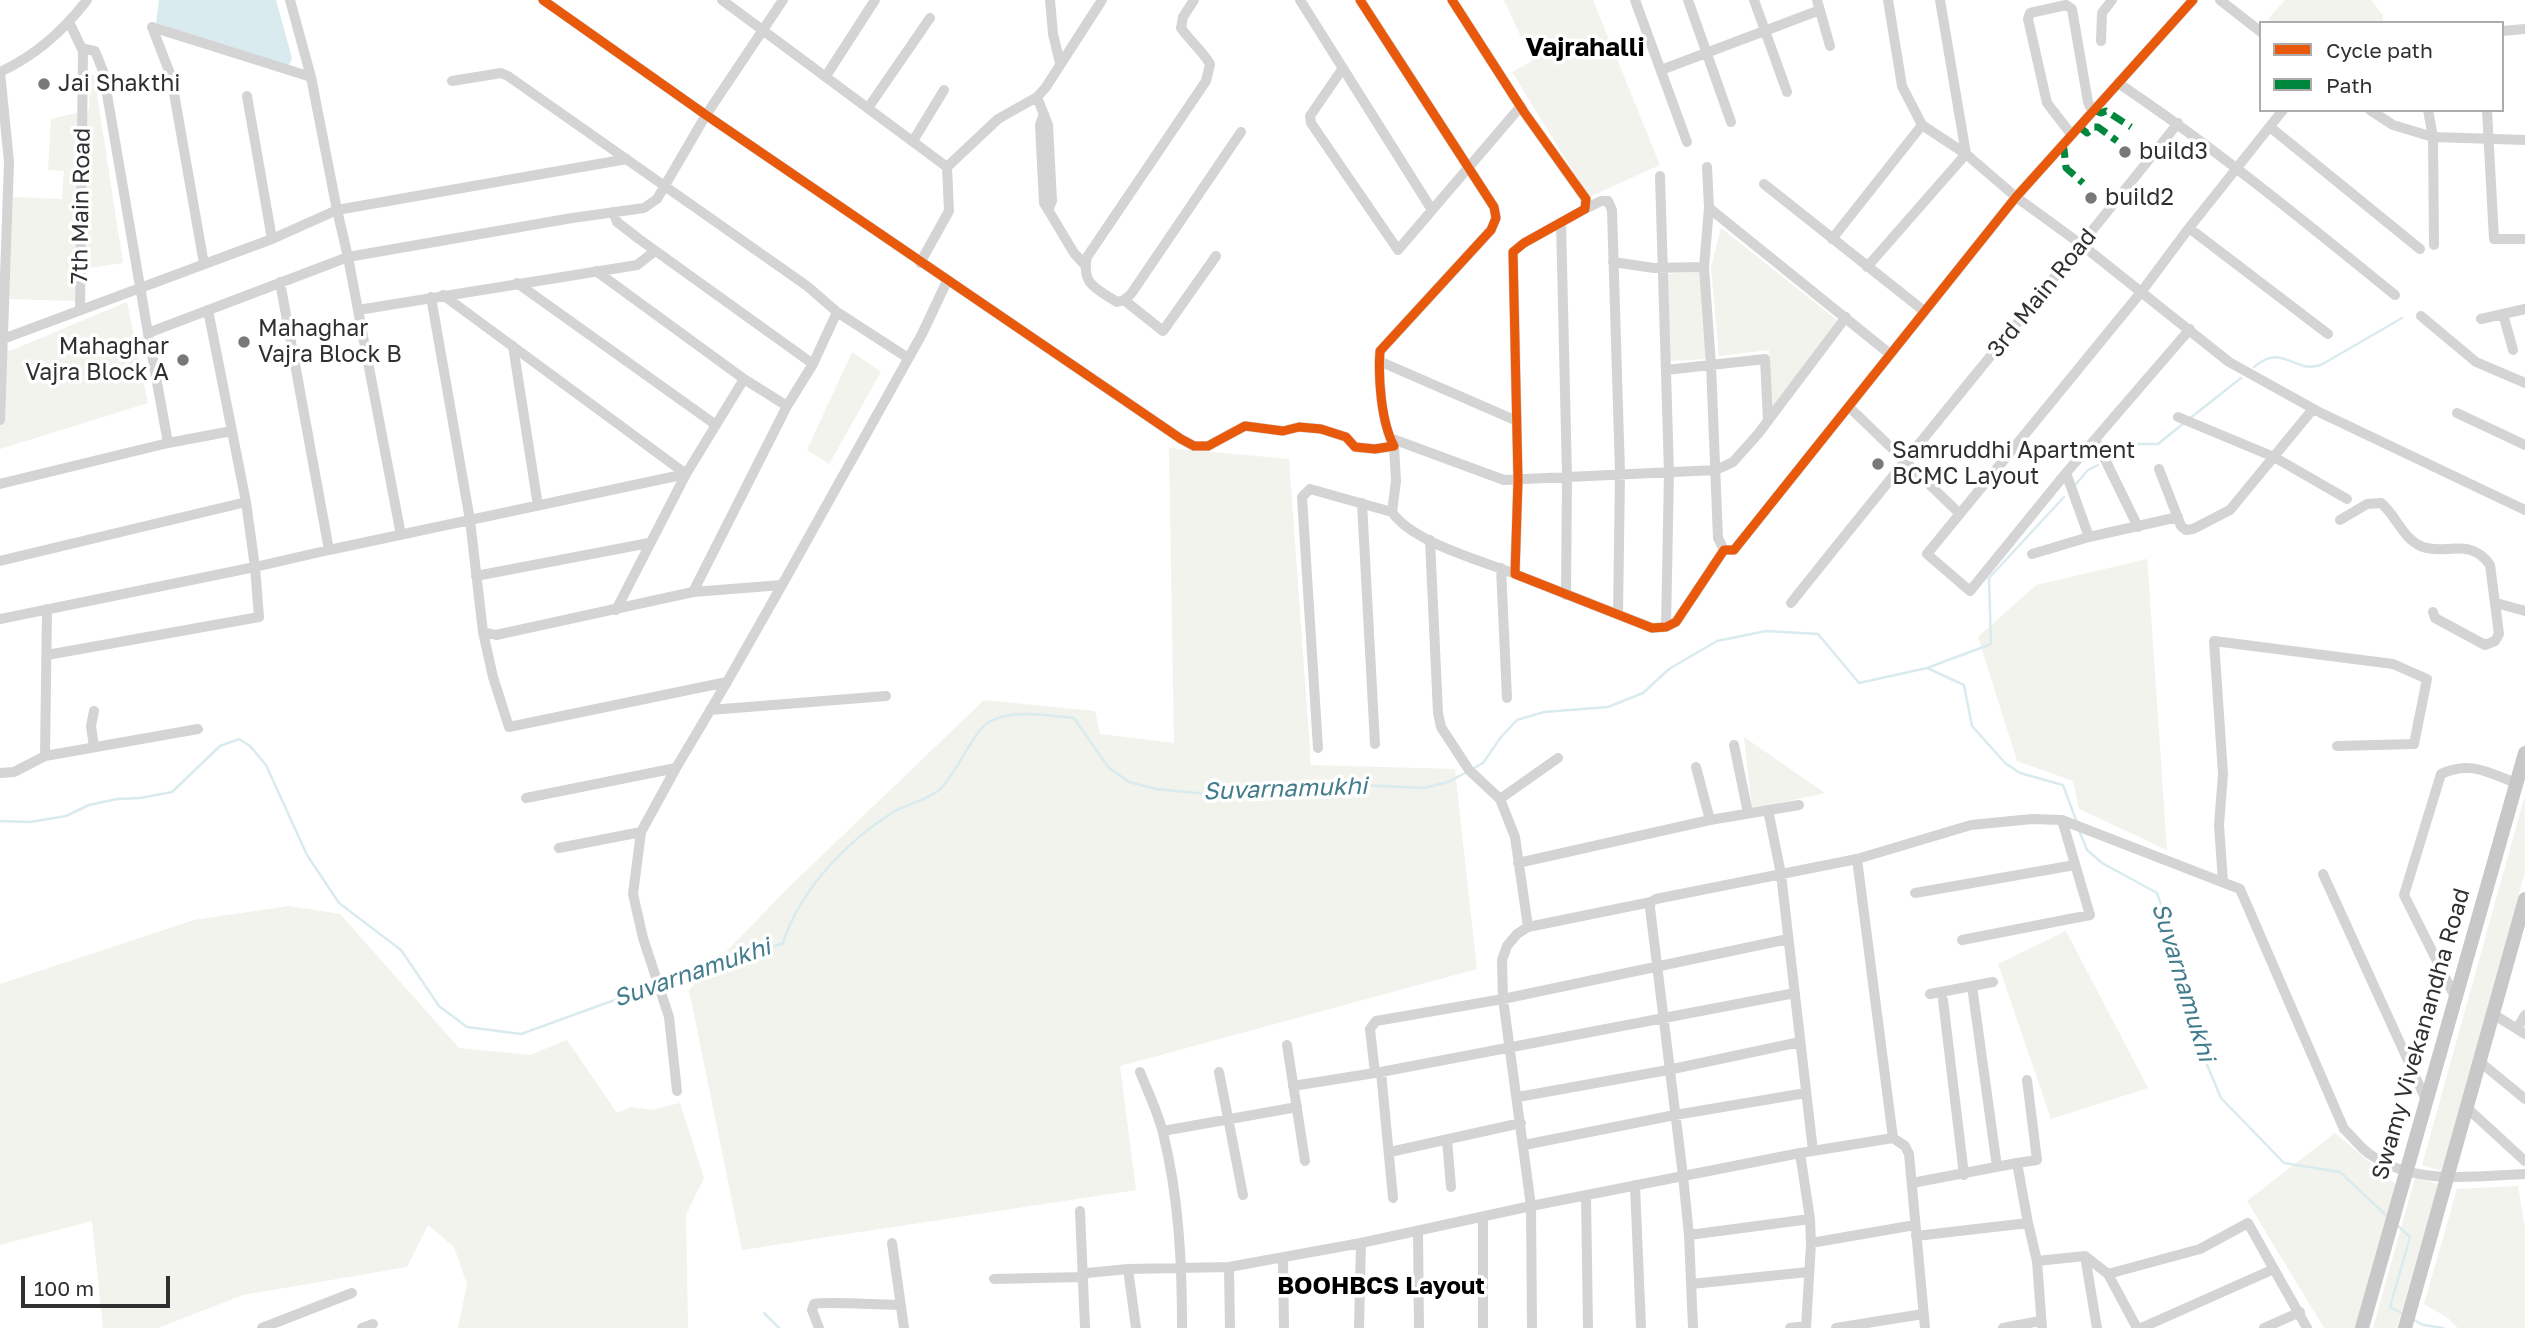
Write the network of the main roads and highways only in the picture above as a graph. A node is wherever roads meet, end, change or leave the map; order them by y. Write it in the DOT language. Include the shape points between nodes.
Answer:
graph roads {
  1 [pos="2525,752"];
  2 [pos="2525,900"];
  3 [pos="2407,1320"];
  4 [pos="2362,1328"];
  1 -- 4 [label="main road, Swamy Vivekanandha Road"];
  2 -- 3 [label="main road"];
}
